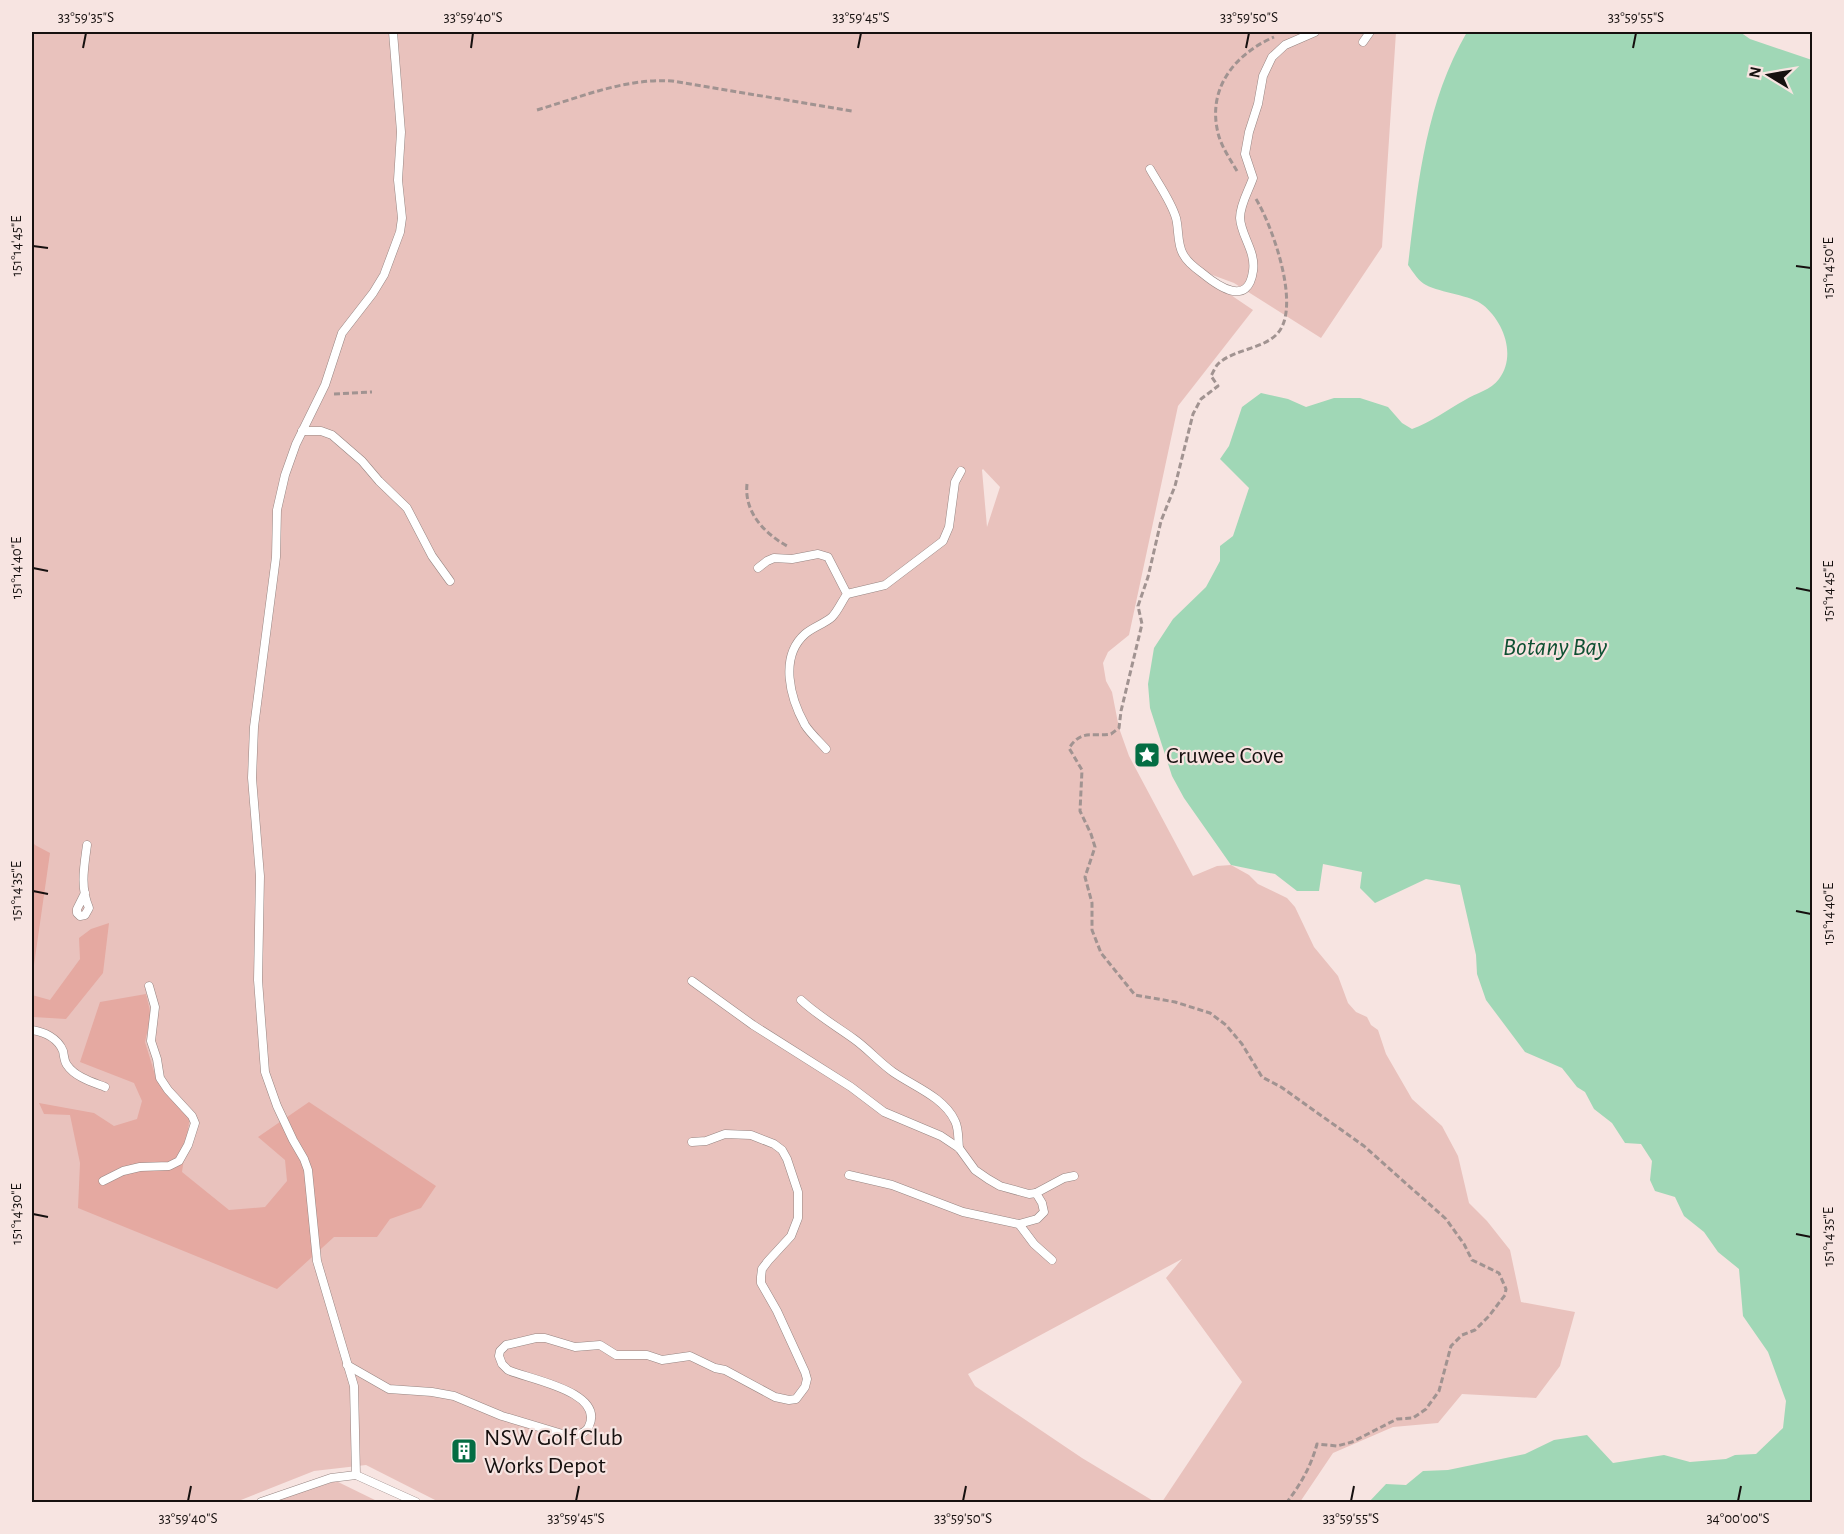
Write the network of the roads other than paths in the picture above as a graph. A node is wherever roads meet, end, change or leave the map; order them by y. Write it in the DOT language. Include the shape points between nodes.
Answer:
graph roads {
  1 [pos="393,32"];
  2 [pos="1315,32"];
  3 [pos="1370,32"];
  4 [pos="1363,42"];
  5 [pos="1150,170"];
  6 [pos="302,431"];
  7 [pos="961,471"];
  8 [pos="758,568"];
  9 [pos="450,581"];
  10 [pos="847,594"];
  11 [pos="826,748"];
  12 [pos="87,845"];
  13 [pos="85,893"];
  14 [pos="692,981"];
  15 [pos="149,986"];
  16 [pos="801,1000"];
  17 [pos="32,1030"];
  18 [pos="105,1087"];
  19 [pos="692,1142"];
  20 [pos="959,1148"];
  21 [pos="849,1175"];
  22 [pos="1074,1176"];
  23 [pos="103,1181"];
  24 [pos="1036,1193"];
  25 [pos="1019,1224"];
  26 [pos="1052,1260"];
  27 [pos="347,1365"];
  28 [pos="356,1475"];
  29 [pos="261,1503"];
  30 [pos="416,1503"];
  1 -- 6 [label="lane" via="400,132 400,232 384,275 342,333 320,395"];
  2 -- 5 [label="lane" via="1285,45 1272,57 1263,76 1245,154 1253,178 1240,219 1253,269 1248,285 1241,291 1221,287 1185,259 1175,214"];
  3 -- 4 [label="lane"];
  6 -- 9 [label="lane" via="332,435 362,460 407,508"];
  6 -- 27 [label="lane" via="277,510 276,557 254,727 252,778 260,876 258,981 265,1072 308,1170 317,1261"];
  7 -- 10 [label="lane" via="955,482 949,527 943,541 885,585"];
  8 -- 10 [label="lane" via="774,558 818,554 828,557"];
  10 -- 11 [label="lane" via="834,616 796,644 788,672 806,727"];
  12 -- 13 [label="lane"];
  14 -- 20 [label="lane" via="884,1112 941,1136"];
  15 -- 23 [label="lane" via="155,1007 151,1041 162,1082 195,1123 179,1161 169,1166 123,1171"];
  16 -- 20 [label="lane" via="946,1108 955,1120"];
  17 -- 18 [label="lane" via="57,1041 73,1071"];
  19 -- 27 [label="lane" via="725,1134 751,1135 774,1144 787,1159 798,1192 798,1218 791,1236 762,1269 761,1283 805,1372 806,1387 796,1398 775,1397 690,1356 662,1360 647,1355 616,1356 600,1345 567,1346 545,1338 506,1346 499,1356 508,1370 560,1387 587,1405 589,1426 579,1435 569,1436 502,1416 454,1396 389,1389"];
  20 -- 24 [label="lane" via="975,1170 994,1182"];
  21 -- 25 [label="lane" via="911,1191 963,1212"];
  22 -- 24 [label="lane"];
  24 -- 25 [label="lane" via="1044,1212 1037,1219"];
  25 -- 26 [label="lane"];
  27 -- 28 [label="lane" via="354,1386"];
  28 -- 29 [label="lane" via="331,1478"];
  28 -- 30 [label="lane"];
}
